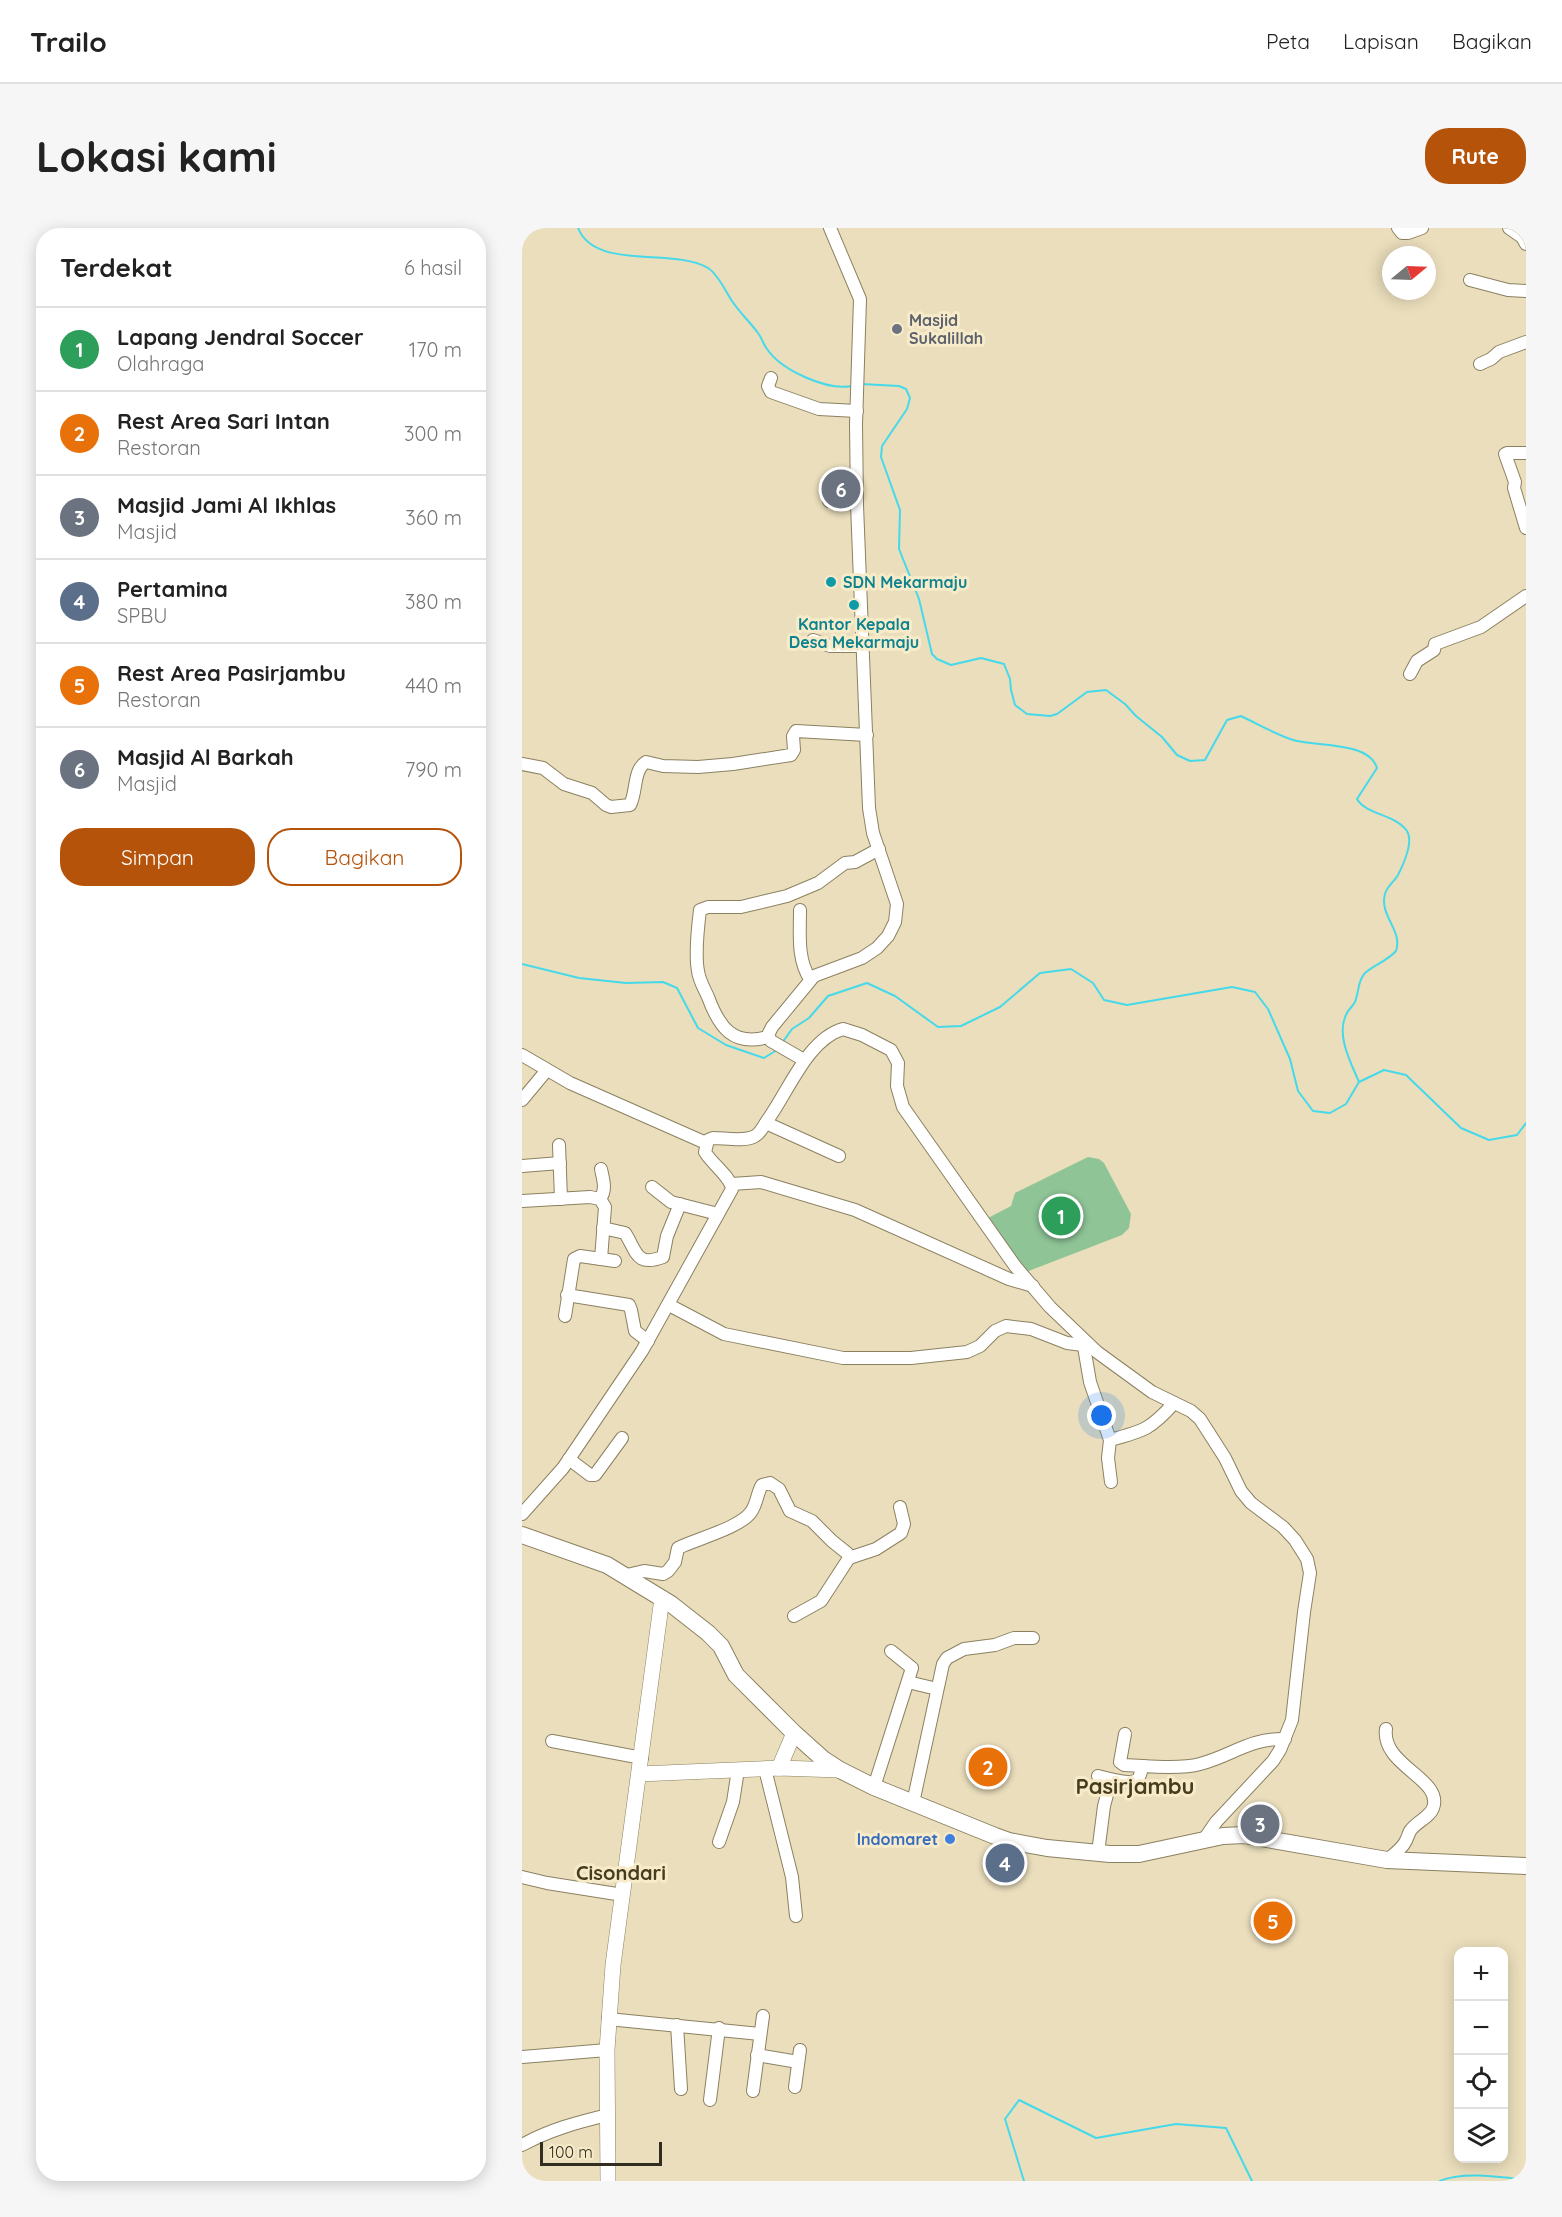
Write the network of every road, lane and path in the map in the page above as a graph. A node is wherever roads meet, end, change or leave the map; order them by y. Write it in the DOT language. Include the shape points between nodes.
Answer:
graph roads {
  1 [pos="831,228"];
  2 [pos="1398,228"];
  3 [pos="1422,228"];
  4 [pos="1509,228"];
  5 [pos="1526,244"];
  6 [pos="1470,280"];
  7 [pos="1526,291"];
  8 [pos="1526,342"];
  9 [pos="1480,364"];
  10 [pos="771,378"];
  11 [pos="857,411"];
  12 [pos="1526,453"];
  13 [pos="856,500"];
  14 [pos="829,501"];
  15 [pos="1526,528"];
  16 [pos="1526,596"];
  17 [pos="813,640"];
  18 [pos="861,646"];
  19 [pos="1410,674"];
  20 [pos="867,735"];
  21 [pos="522,764"];
  22 [pos="879,849"];
  23 [pos="800,910"];
  24 [pos="810,979"];
  25 [pos="772,1040"];
  26 [pos="522,1055"];
  27 [pos="799,1057"];
  28 [pos="547,1070"];
  29 [pos="522,1100"];
  30 [pos="766,1123"];
  31 [pos="706,1143"];
  32 [pos="559,1145"];
  33 [pos="839,1156"];
  34 [pos="560,1163"];
  35 [pos="522,1166"];
  36 [pos="600,1169"];
  37 [pos="732,1184"];
  38 [pos="652,1187"];
  39 [pos="561,1198"];
  40 [pos="600,1199"];
  41 [pos="522,1201"];
  42 [pos="680,1204"];
  43 [pos="718,1214"];
  44 [pos="603,1227"];
  45 [pos="601,1259"];
  46 [pos="615,1261"];
  47 [pos="1033,1286"];
  48 [pos="567,1295"];
  49 [pos="669,1305"];
  50 [pos="565,1316"];
  51 [pos="648,1341"];
  52 [pos="1083,1343"];
  53 [pos="1174,1403"];
  54 [pos="622,1438"];
  55 [pos="1110,1440"];
  56 [pos="569,1459"];
  57 [pos="1111,1482"];
  58 [pos="900,1507"];
  59 [pos="522,1514"];
  60 [pos="522,1535"];
  61 [pos="849,1558"];
  62 [pos="627,1575"];
  63 [pos="662,1598"];
  64 [pos="794,1616"];
  65 [pos="1033,1638"];
  66 [pos="891,1651"];
  67 [pos="908,1682"];
  68 [pos="937,1689"];
  69 [pos="1386,1729"];
  70 [pos="794,1733"];
  71 [pos="1125,1734"];
  72 [pos="1285,1739"];
  73 [pos="552,1741"];
  74 [pos="642,1758"];
  75 [pos="1143,1766"];
  76 [pos="772,1768"];
  77 [pos="738,1770"];
  78 [pos="840,1770"];
  79 [pos="639,1774"];
  80 [pos="1098,1776"];
  81 [pos="1111,1780"];
  82 [pos="874,1788"];
  83 [pos="912,1803"];
  84 [pos="1203,1841"];
  85 [pos="719,1842"];
  86 [pos="1098,1853"];
  87 [pos="1387,1860"];
  88 [pos="1526,1866"];
  89 [pos="522,1877"];
  90 [pos="623,1895"];
  91 [pos="796,1916"];
  92 [pos="763,2016"];
  93 [pos="608,2019"];
  94 [pos="677,2025"];
  95 [pos="719,2028"];
  96 [pos="760,2034"];
  97 [pos="607,2050"];
  98 [pos="757,2055"];
  99 [pos="522,2056"];
  100 [pos="795,2087"];
  101 [pos="681,2089"];
  102 [pos="753,2091"];
  103 [pos="710,2100"];
  104 [pos="608,2115"];
  105 [pos="522,2145"];
  106 [pos="608,2181"];
  1 -- 11 [label="street" via="860,299"];
  2 -- 3 [label="street" via="1408,233"];
  4 -- 5 [label="street"];
  6 -- 7 [label="street"];
  8 -- 9 [label="street"];
  10 -- 11 [label="street" via="769,391 785,398 819,409"];
  11 -- 13 [label="street"];
  12 -- 15 [label="street" via="1505,454"];
  13 -- 14 [label="street"];
  13 -- 18 [label="street"];
  16 -- 19 [label="street" via="1482,627 1435,644 1434,650 1417,661"];
  17 -- 18 [label="street" via="830,646"];
  18 -- 20 [label="street"];
  20 -- 21 [label="street" via="796,731 791,755 742,763 672,767 646,762 638,771 635,793 627,807 606,805 592,793 564,784 543,768"];
  20 -- 22 [label="street" via="870,822"];
  22 -- 24 [label="street" via="897,904 896,922 877,948 862,958"];
  22 -- 25 [label="street" via="845,863 818,883 787,896 741,907 700,910 698,969 717,1019 742,1039"];
  23 -- 24 [label="street" via="801,959"];
  24 -- 25 [label="street" via="772,1027"];
  25 -- 27 [label="street"];
  26 -- 28 [label="street"];
  27 -- 30 [label="street" via="782,1100"];
  27 -- 47 [label="street" via="843,1029 891,1050 898,1063 897,1086 903,1107"];
  28 -- 29 [label="street"];
  28 -- 31 [label="street"];
  30 -- 31 [label="street" via="754,1137 713,1138"];
  30 -- 33 [label="street"];
  31 -- 37 [label="street" via="707,1156"];
  32 -- 34 [label="street"];
  34 -- 35 [label="street"];
  34 -- 39 [label="street"];
  36 -- 40 [label="street" via="604,1183"];
  37 -- 43 [label="street"];
  37 -- 47 [label="street" via="761,1182 855,1210"];
  38 -- 42 [label="street" via="665,1199"];
  39 -- 40 [label="street"];
  39 -- 41 [label="street"];
  40 -- 44 [label="street" via="605,1207"];
  42 -- 43 [label="street"];
  42 -- 44 [label="street" via="663,1257 655,1260 639,1258 625,1233"];
  43 -- 49 [label="street"];
  44 -- 45 [label="street"];
  45 -- 46 [label="street"];
  45 -- 48 [label="street" via="574,1259"];
  47 -- 52 [label="street"];
  48 -- 50 [label="street"];
  48 -- 51 [label="street" via="628,1305 635,1331"];
  49 -- 51 [label="street"];
  49 -- 52 [label="street" via="724,1334 843,1358 911,1358 967,1352 1006,1326 1031,1329 1067,1343"];
  51 -- 56 [label="street"];
  52 -- 53 [label="street"];
  52 -- 55 [label="street" via="1090,1382"];
  53 -- 55 [label="street" via="1151,1427"];
  53 -- 72 [label="street" via="1200,1419 1241,1491 1283,1527 1310,1565 1292,1720"];
  54 -- 56 [label="street" via="595,1475"];
  55 -- 57 [label="street"];
  56 -- 59 [label="street"];
  58 -- 61 [label="street" via="904,1524 901,1533 876,1549"];
  60 -- 62 [label="highway"];
  61 -- 62 [label="street" via="812,1521 790,1511 779,1489 767,1483 758,1492 751,1512 678,1548 668,1571"];
  61 -- 64 [label="street" via="821,1601"];
  62 -- 63 [label="highway"];
  63 -- 70 [label="highway" via="721,1646 736,1675"];
  63 -- 74 [label="main road"];
  65 -- 68 [label="street" via="1009,1639 958,1652 943,1664"];
  66 -- 67 [label="street" via="911,1665"];
  67 -- 68 [label="street"];
  67 -- 82 [label="street"];
  68 -- 83 [label="street"];
  69 -- 87 [label="street" via="1387,1744 1406,1769 1430,1786 1434,1795 1431,1812"];
  70 -- 76 [label="main road"];
  70 -- 78 [label="highway"];
  71 -- 75 [label="street" via="1120,1762"];
  72 -- 75 [label="street" via="1253,1742 1199,1764"];
  72 -- 84 [label="street" via="1273,1761"];
  73 -- 74 [label="street"];
  74 -- 79 [label="main road"];
  75 -- 81 [label="street" via="1136,1781"];
  76 -- 77 [label="main road"];
  76 -- 78 [label="main road"];
  76 -- 91 [label="street"];
  77 -- 79 [label="main road"];
  77 -- 85 [label="street" via="733,1802"];
  78 -- 82 [label="highway"];
  79 -- 90 [label="main road"];
  80 -- 81 [label="street"];
  81 -- 86 [label="street"];
  82 -- 83 [label="highway"];
  83 -- 86 [label="highway" via="1010,1841"];
  84 -- 86 [label="highway" via="1139,1854"];
  84 -- 87 [label="highway" via="1244,1835"];
  87 -- 88 [label="highway"];
  89 -- 90 [label="street"];
  90 -- 93 [label="main road"];
  92 -- 96 [label="street"];
  93 -- 94 [label="street"];
  93 -- 97 [label="main road"];
  94 -- 95 [label="street"];
  94 -- 101 [label="street"];
  95 -- 96 [label="street"];
  95 -- 103 [label="street"];
  96 -- 98 [label="street"];
  97 -- 99 [label="street"];
  97 -- 104 [label="main road"];
  98 -- 100 [label="street" via="799,2056"];
  98 -- 102 [label="street"];
  104 -- 105 [label="street" via="579,2121"];
  104 -- 106 [label="main road"];
}
